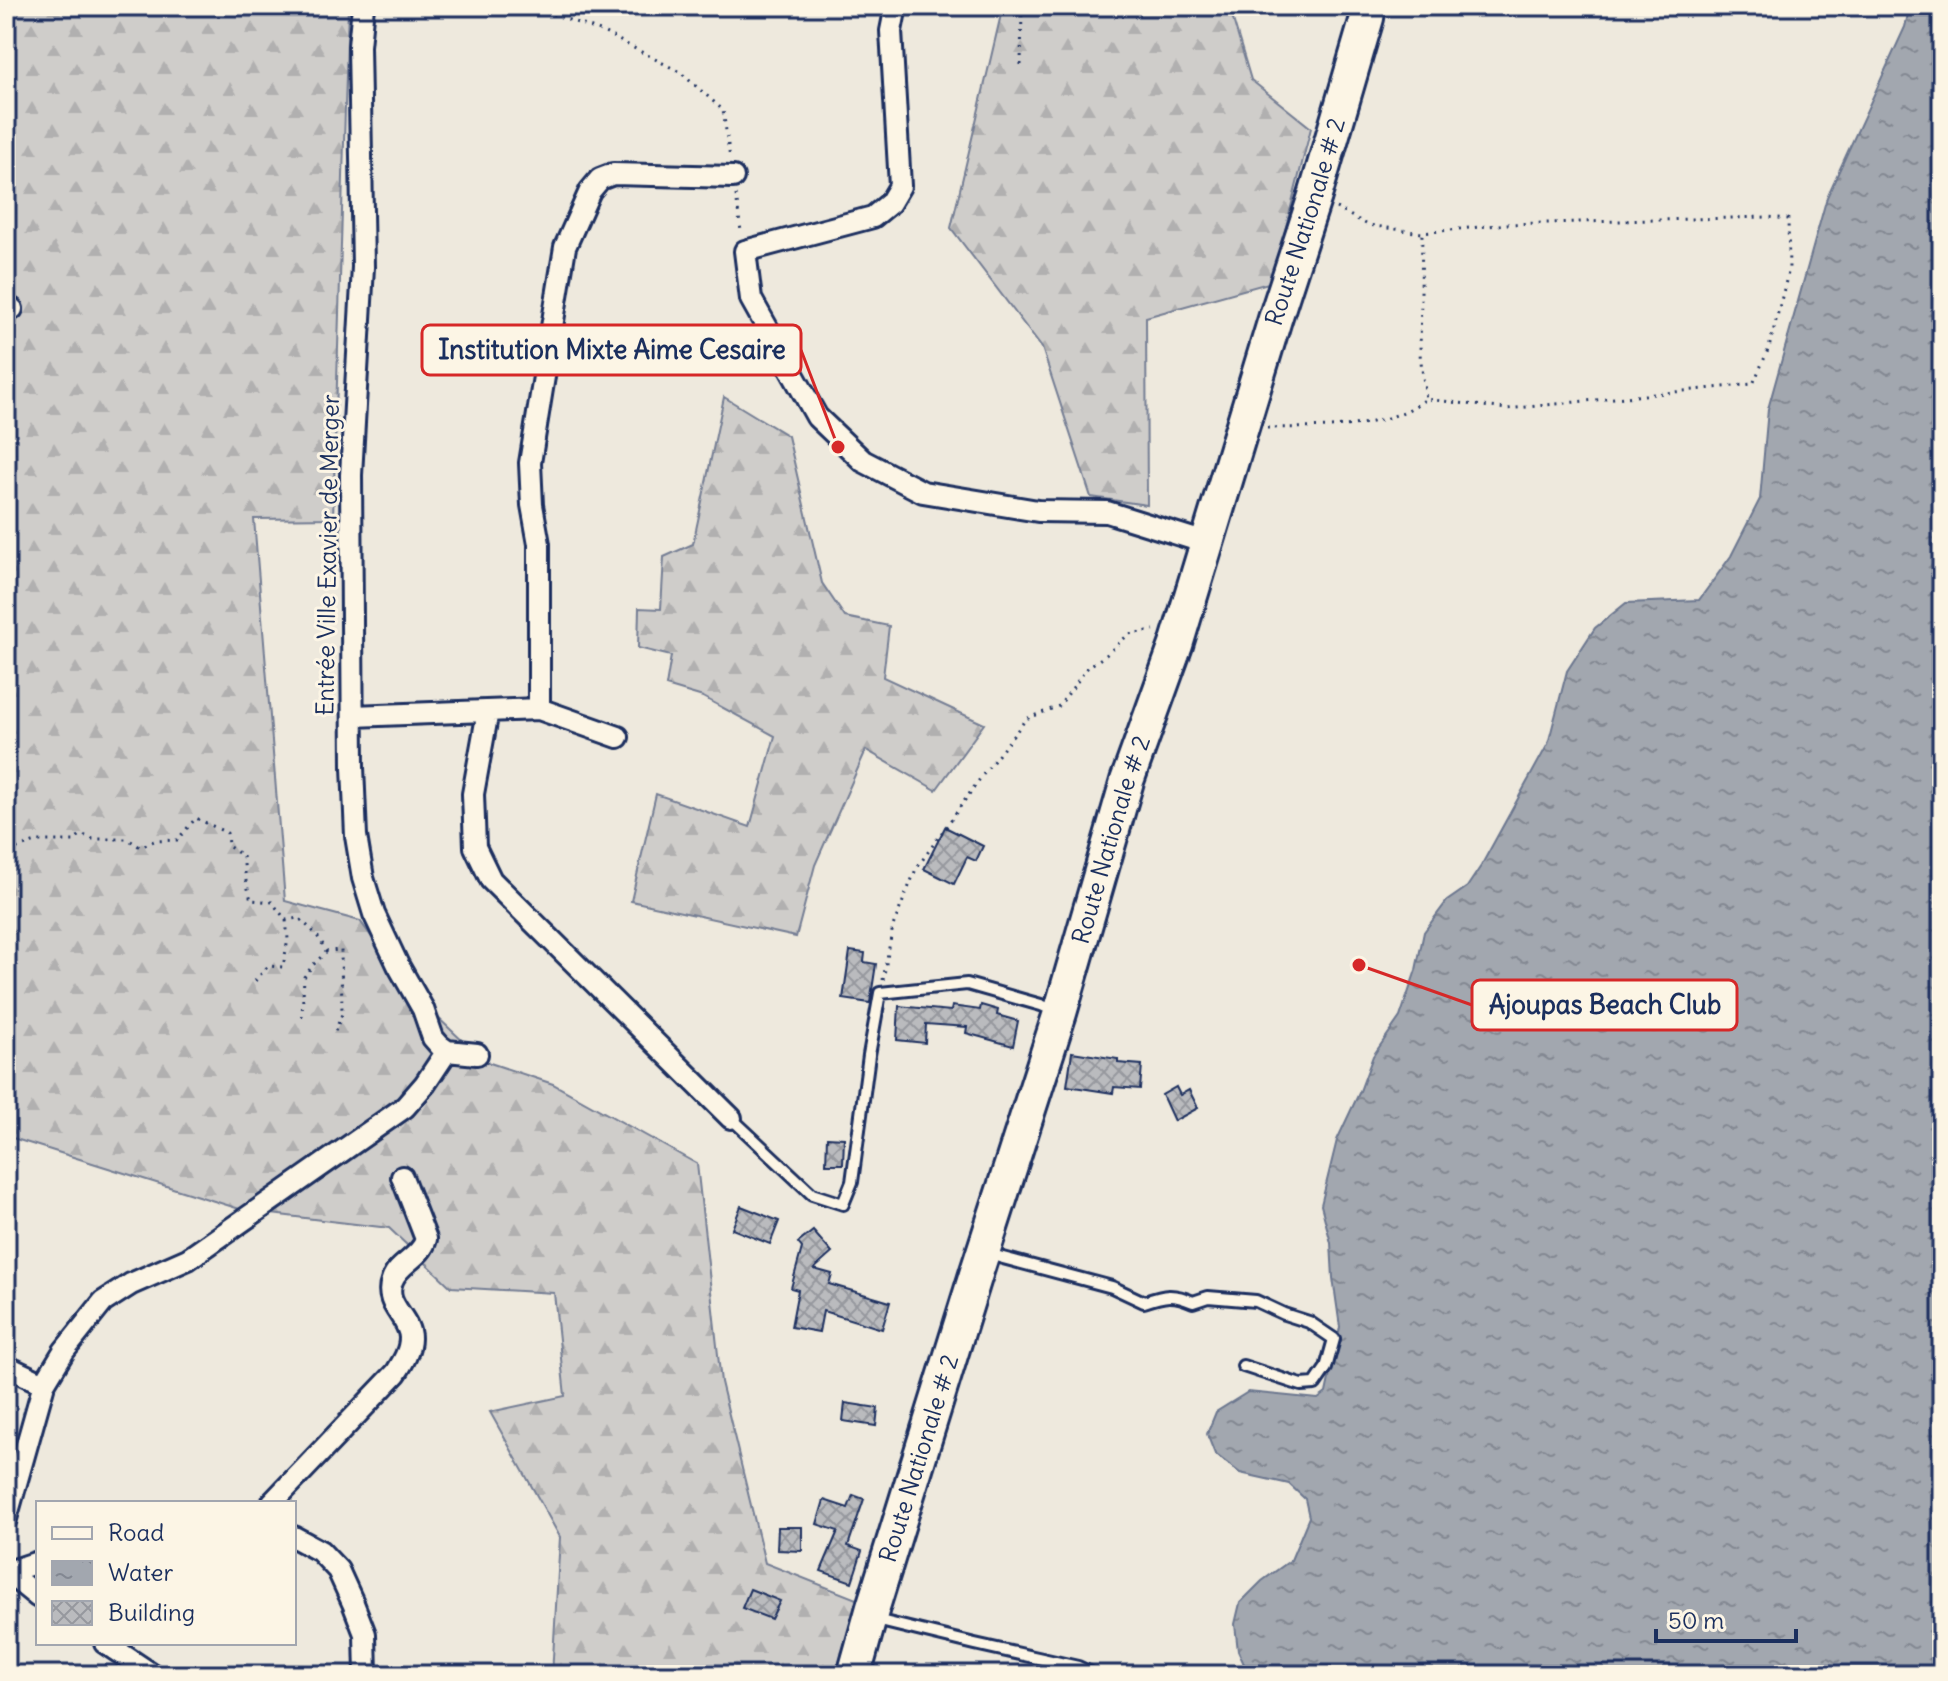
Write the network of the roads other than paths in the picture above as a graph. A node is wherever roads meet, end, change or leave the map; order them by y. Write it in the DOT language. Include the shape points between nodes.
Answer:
graph roads {
  1 [pos="363,6"];
  2 [pos="896,6"];
  3 [pos="1369,6"];
  4 [pos="733,177"];
  5 [pos="1206,543"];
  6 [pos="539,709"];
  7 [pos="488,711"];
  8 [pos="353,716"];
  9 [pos="618,737"];
  10 [pos="1060,1013"];
  11 [pos="447,1051"];
  12 [pos="477,1054"];
  13 [pos="731,1118"];
  14 [pos="402,1177"];
  15 [pos="983,1252"];
  16 [pos="6,1366"];
  17 [pos="1243,1366"];
  18 [pos="44,1384"];
  19 [pos="274,1501"];
  20 [pos="6,1519"];
  21 [pos="296,1538"];
  22 [pos="36,1563"];
  23 [pos="7,1571"];
  24 [pos="36,1595"];
  25 [pos="870,1618"];
  26 [pos="108,1645"];
  27 [pos="153,1675"];
  28 [pos="366,1675"];
  29 [pos="854,1675"];
  30 [pos="1095,1675"];
  1 -- 8 [label="street, Entrée Ville Exavier de Merger" via="363,267 351,475"];
  2 -- 5 [label="street" via="891,31 900,186 890,203 873,217 745,251 751,299 817,417 863,461 923,492 1038,511 1107,512"];
  3 -- 5 [label="main road, Route Nationale # 2"];
  4 -- 6 [label="street" via="613,174 600,179 565,247 530,463 539,544"];
  5 -- 10 [label="main road, Route Nationale # 2" via="1127,781"];
  6 -- 7 [label="street"];
  6 -- 9 [label="street"];
  7 -- 8 [label="street"];
  7 -- 13 [label="street" via="473,794 475,847 491,880"];
  8 -- 11 [label="street, Entrée Ville Exavier de Merger" via="356,836 363,878 374,914 428,1017 433,1038"];
  10 -- 13 [label="lane" via="967,984 880,993 852,1182 843,1204 812,1194"];
  10 -- 15 [label="main road, Route Nationale # 2"];
  11 -- 12 [label="street"];
  11 -- 18 [label="street" via="405,1107 188,1259 103,1302"];
  14 -- 19 [label="street" via="426,1239 392,1280 392,1303 408,1328 408,1350 396,1373"];
  15 -- 17 [label="lane" via="1112,1287 1144,1302 1179,1296 1193,1302 1208,1297 1256,1301 1309,1322 1334,1339 1315,1384 1301,1385"];
  15 -- 25 [label="main road, Route Nationale # 2"];
  16 -- 18 [label="street"];
  18 -- 20 [label="street"];
  21 -- 28 [label="street" via="320,1551 338,1570 365,1634"];
  22 -- 23 [label="street"];
  23 -- 24 [label="street"];
  25 -- 29 [label="main road, Route Nationale # 2"];
  25 -- 30 [label="lane"];
  26 -- 27 [label="street"];
}
